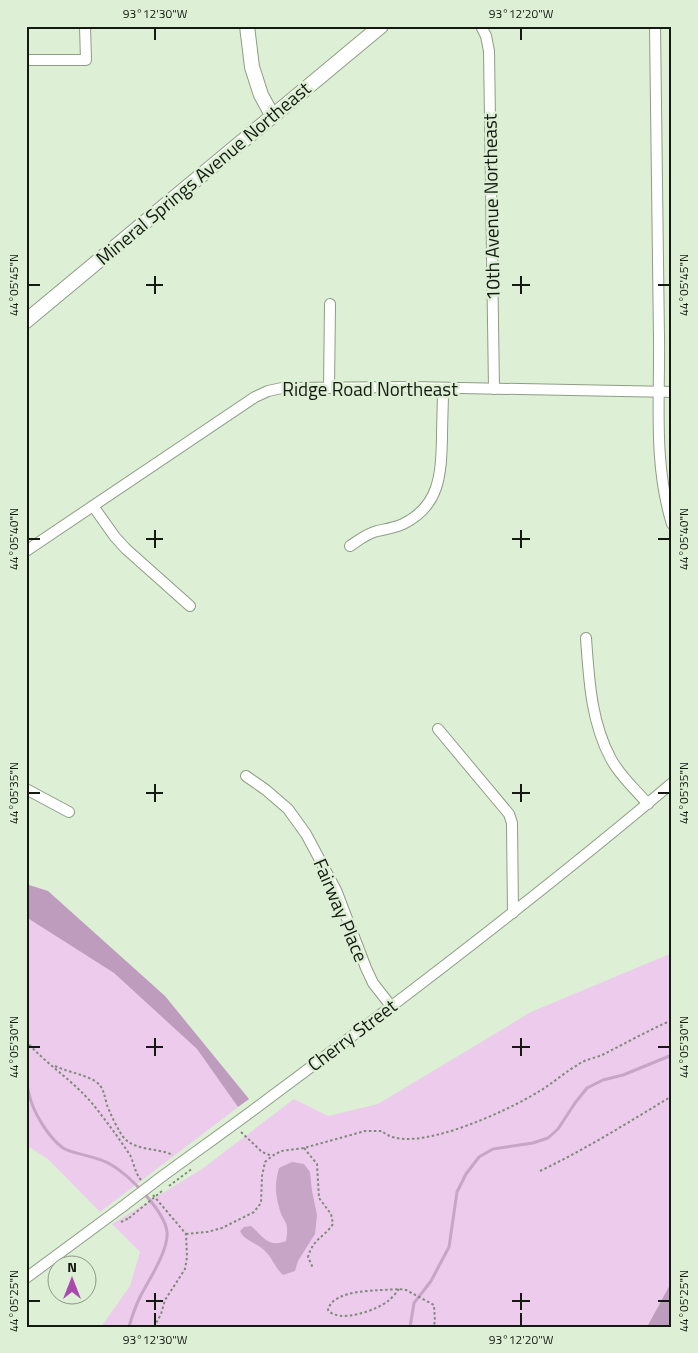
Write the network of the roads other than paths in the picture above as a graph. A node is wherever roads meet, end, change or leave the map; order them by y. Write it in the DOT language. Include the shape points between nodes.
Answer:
graph roads {
  1 [pos="85,26"];
  2 [pos="247,26"];
  3 [pos="381,26"];
  4 [pos="481,26"];
  5 [pos="655,26"];
  6 [pos="26,60"];
  7 [pos="272,115"];
  8 [pos="330,304"];
  9 [pos="26,321"];
  10 [pos="329,388"];
  11 [pos="443,388"];
  12 [pos="494,389"];
  13 [pos="660,392"];
  14 [pos="672,392"];
  15 [pos="93,506"];
  16 [pos="672,524"];
  17 [pos="350,546"];
  18 [pos="26,551"];
  19 [pos="190,606"];
  20 [pos="586,638"];
  21 [pos="438,730"];
  22 [pos="246,776"];
  23 [pos="672,783"];
  24 [pos="26,789"];
  25 [pos="648,804"];
  26 [pos="69,812"];
  27 [pos="513,913"];
  28 [pos="391,1006"];
  29 [pos="26,1278"];
  1 -- 6 [label="street" via="86,60"];
  2 -- 7 [label="main road" via="252,67"];
  3 -- 7 [label="main road, Mineral Springs Avenue Northeast"];
  4 -- 12 [label="street, 10th Avenue Northeast" via="489,51"];
  5 -- 13 [label="street"];
  7 -- 9 [label="main road, Mineral Springs Avenue Northeast"];
  8 -- 10 [label="street"];
  10 -- 11 [label="street, Ridge Road Northeast"];
  10 -- 15 [label="street, Ridge Road Northeast" via="282,388 256,397"];
  11 -- 12 [label="street, Ridge Road Northeast"];
  11 -- 17 [label="street" via="441,470 433,495 415,517 363,536"];
  12 -- 13 [label="street, Ridge Road Northeast"];
  13 -- 14 [label="street, Ridge Road Northeast"];
  13 -- 16 [label="street" via="661,482"];
  15 -- 18 [label="street, Ridge Road Northeast"];
  15 -- 19 [label="street" via="126,549"];
  20 -- 25 [label="street" via="592,702 602,741 623,777"];
  21 -- 27 [label="street" via="509,814 512,823"];
  22 -- 28 [label="street, Fairway Place" via="288,808 306,834 336,890 366,968"];
  23 -- 25 [label="street, Cherry Street"];
  24 -- 26 [label="street"];
  25 -- 27 [label="street, Cherry Street"];
  27 -- 28 [label="street, Cherry Street"];
  28 -- 29 [label="street, Cherry Street, bridge"];
}
